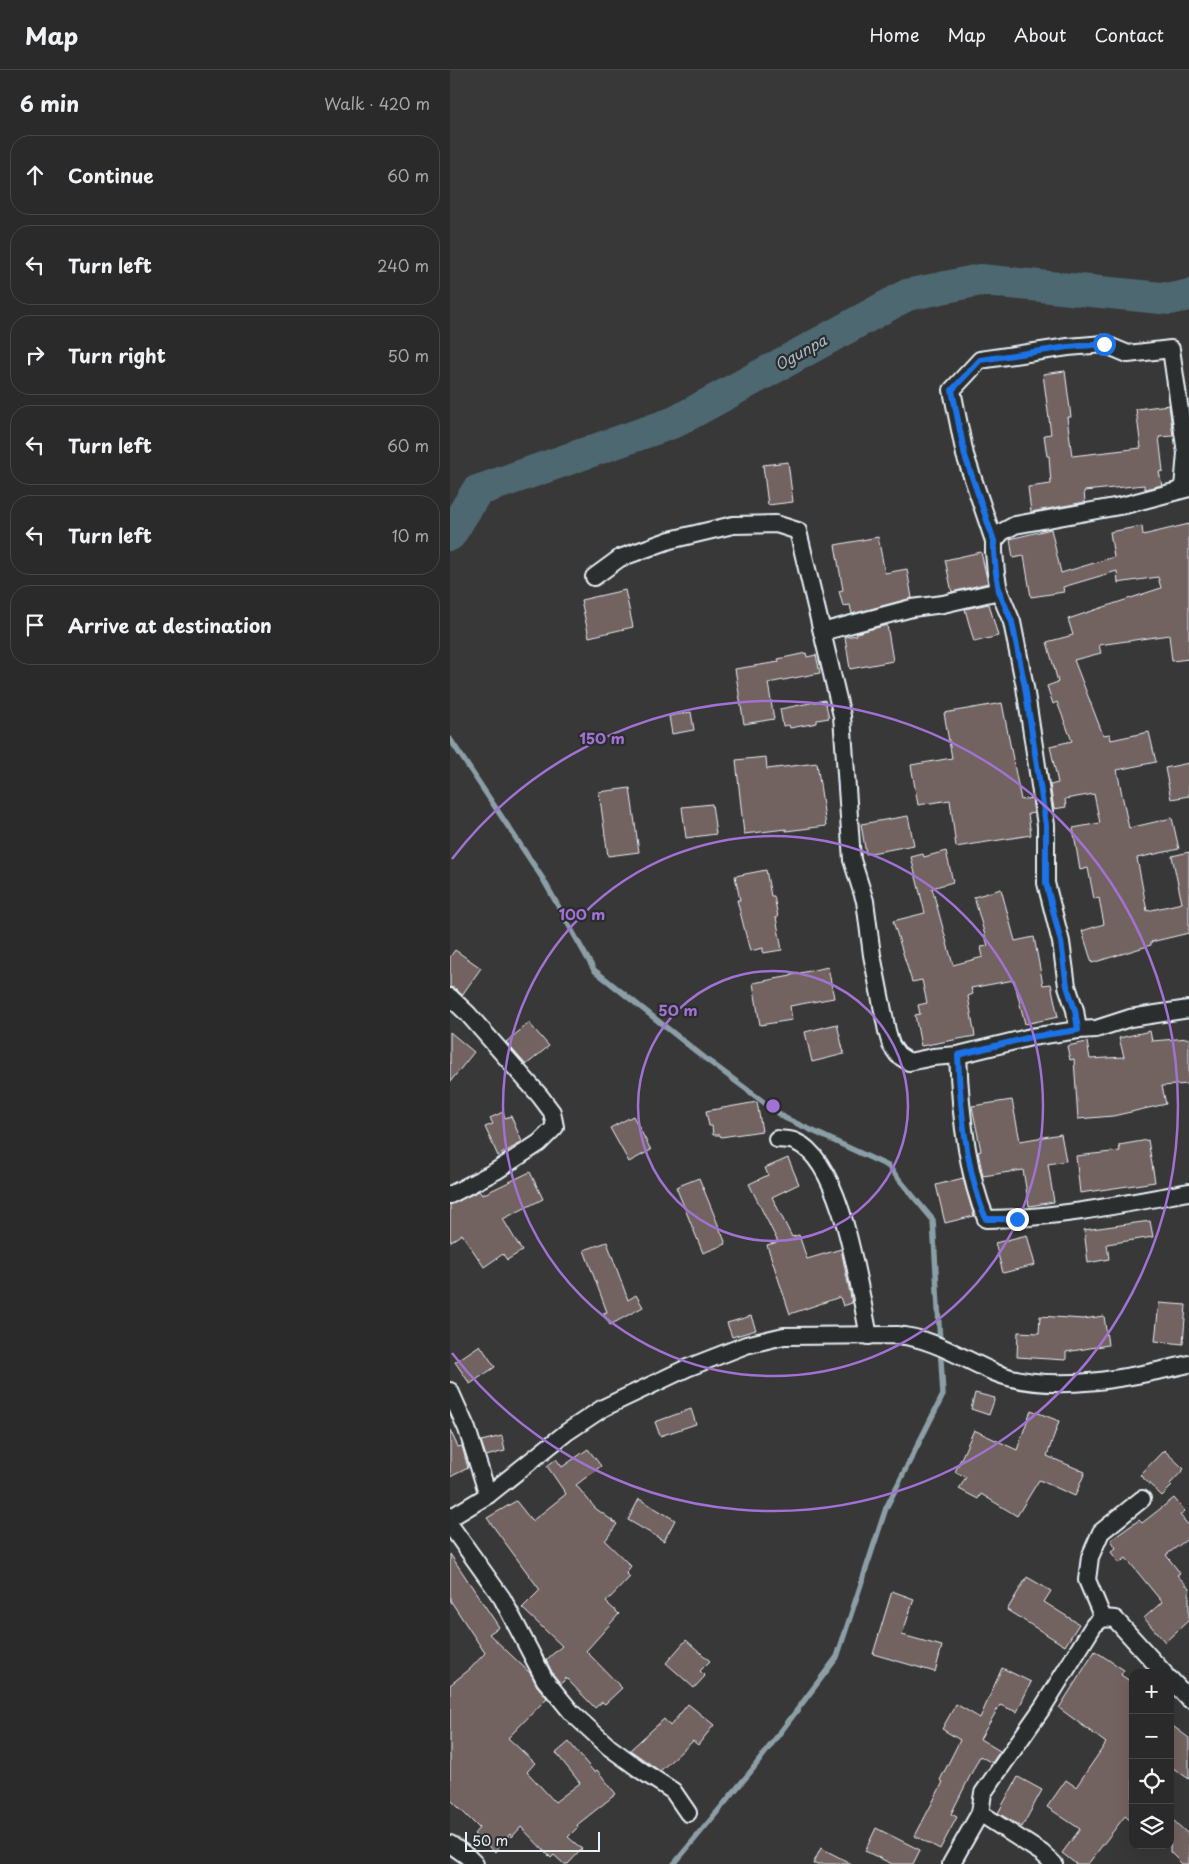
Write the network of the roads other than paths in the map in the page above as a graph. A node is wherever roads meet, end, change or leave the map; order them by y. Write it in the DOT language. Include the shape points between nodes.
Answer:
graph roads {
  1 [pos="1186,488"];
  2 [pos="798,531"];
  3 [pos="994,541"];
  4 [pos="594,577"];
  5 [pos="999,591"];
  6 [pos="450,997"];
  7 [pos="1189,1009"];
  8 [pos="1078,1030"];
  9 [pos="958,1055"];
  10 [pos="777,1140"];
  11 [pos="1189,1192"];
  12 [pos="450,1195"];
  13 [pos="869,1336"];
  14 [pos="1189,1364"];
  15 [pos="450,1391"];
  16 [pos="488,1495"];
  17 [pos="1142,1499"];
  18 [pos="450,1518"];
  19 [pos="450,1525"];
  20 [pos="1103,1618"];
  21 [pos="1160,1669"];
  22 [pos="1174,1683"];
  23 [pos="1189,1699"];
  24 [pos="688,1813"];
  25 [pos="980,1813"];
  26 [pos="450,1844"];
  27 [pos="469,1861"];
  28 [pos="951,1864"];
  29 [pos="1054,1864"];
  1 -- 3 [label="street" via="1124,505 1015,525"];
  1 -- 3 [label="street" via="1186,453 1171,349 1128,354 1104,344 980,360 952,390 965,456"];
  2 -- 4 [label="street" via="776,524 733,525 670,540 628,555"];
  2 -- 5 [label="street" via="822,632 912,608"];
  2 -- 9 [label="street" via="842,716 852,860 865,901 890,1045 909,1062"];
  3 -- 5 [label="street"];
  5 -- 8 [label="street" via="1012,622 1025,687 1046,825 1046,883"];
  6 -- 12 [label="street" via="540,1096 552,1112 555,1126 539,1143"];
  7 -- 8 [label="street"];
  8 -- 9 [label="street" via="1031,1037"];
  9 -- 11 [label="street" via="960,1102 971,1168 978,1201 986,1219 1056,1215"];
  10 -- 13 [label="street" via="795,1141 811,1152 826,1173 844,1220"];
  13 -- 14 [label="street" via="914,1336 998,1374 1035,1383 1108,1380"];
  13 -- 16 [label="street" via="784,1336 746,1345 686,1368 603,1408 567,1432"];
  15 -- 16 [label="street" via="467,1429"];
  16 -- 18 [label="street"];
  17 -- 20 [label="street" via="1101,1532 1090,1557 1087,1580"];
  19 -- 24 [label="street" via="502,1598 546,1680 572,1713 609,1747 674,1791"];
  20 -- 21 [label="street" via="1115,1619"];
  20 -- 25 [label="street" via="1094,1625 1043,1707 983,1793"];
  22 -- 23 [label="street"];
  25 -- 28 [label="street"];
  25 -- 29 [label="street"];
  26 -- 27 [label="street"];
}
